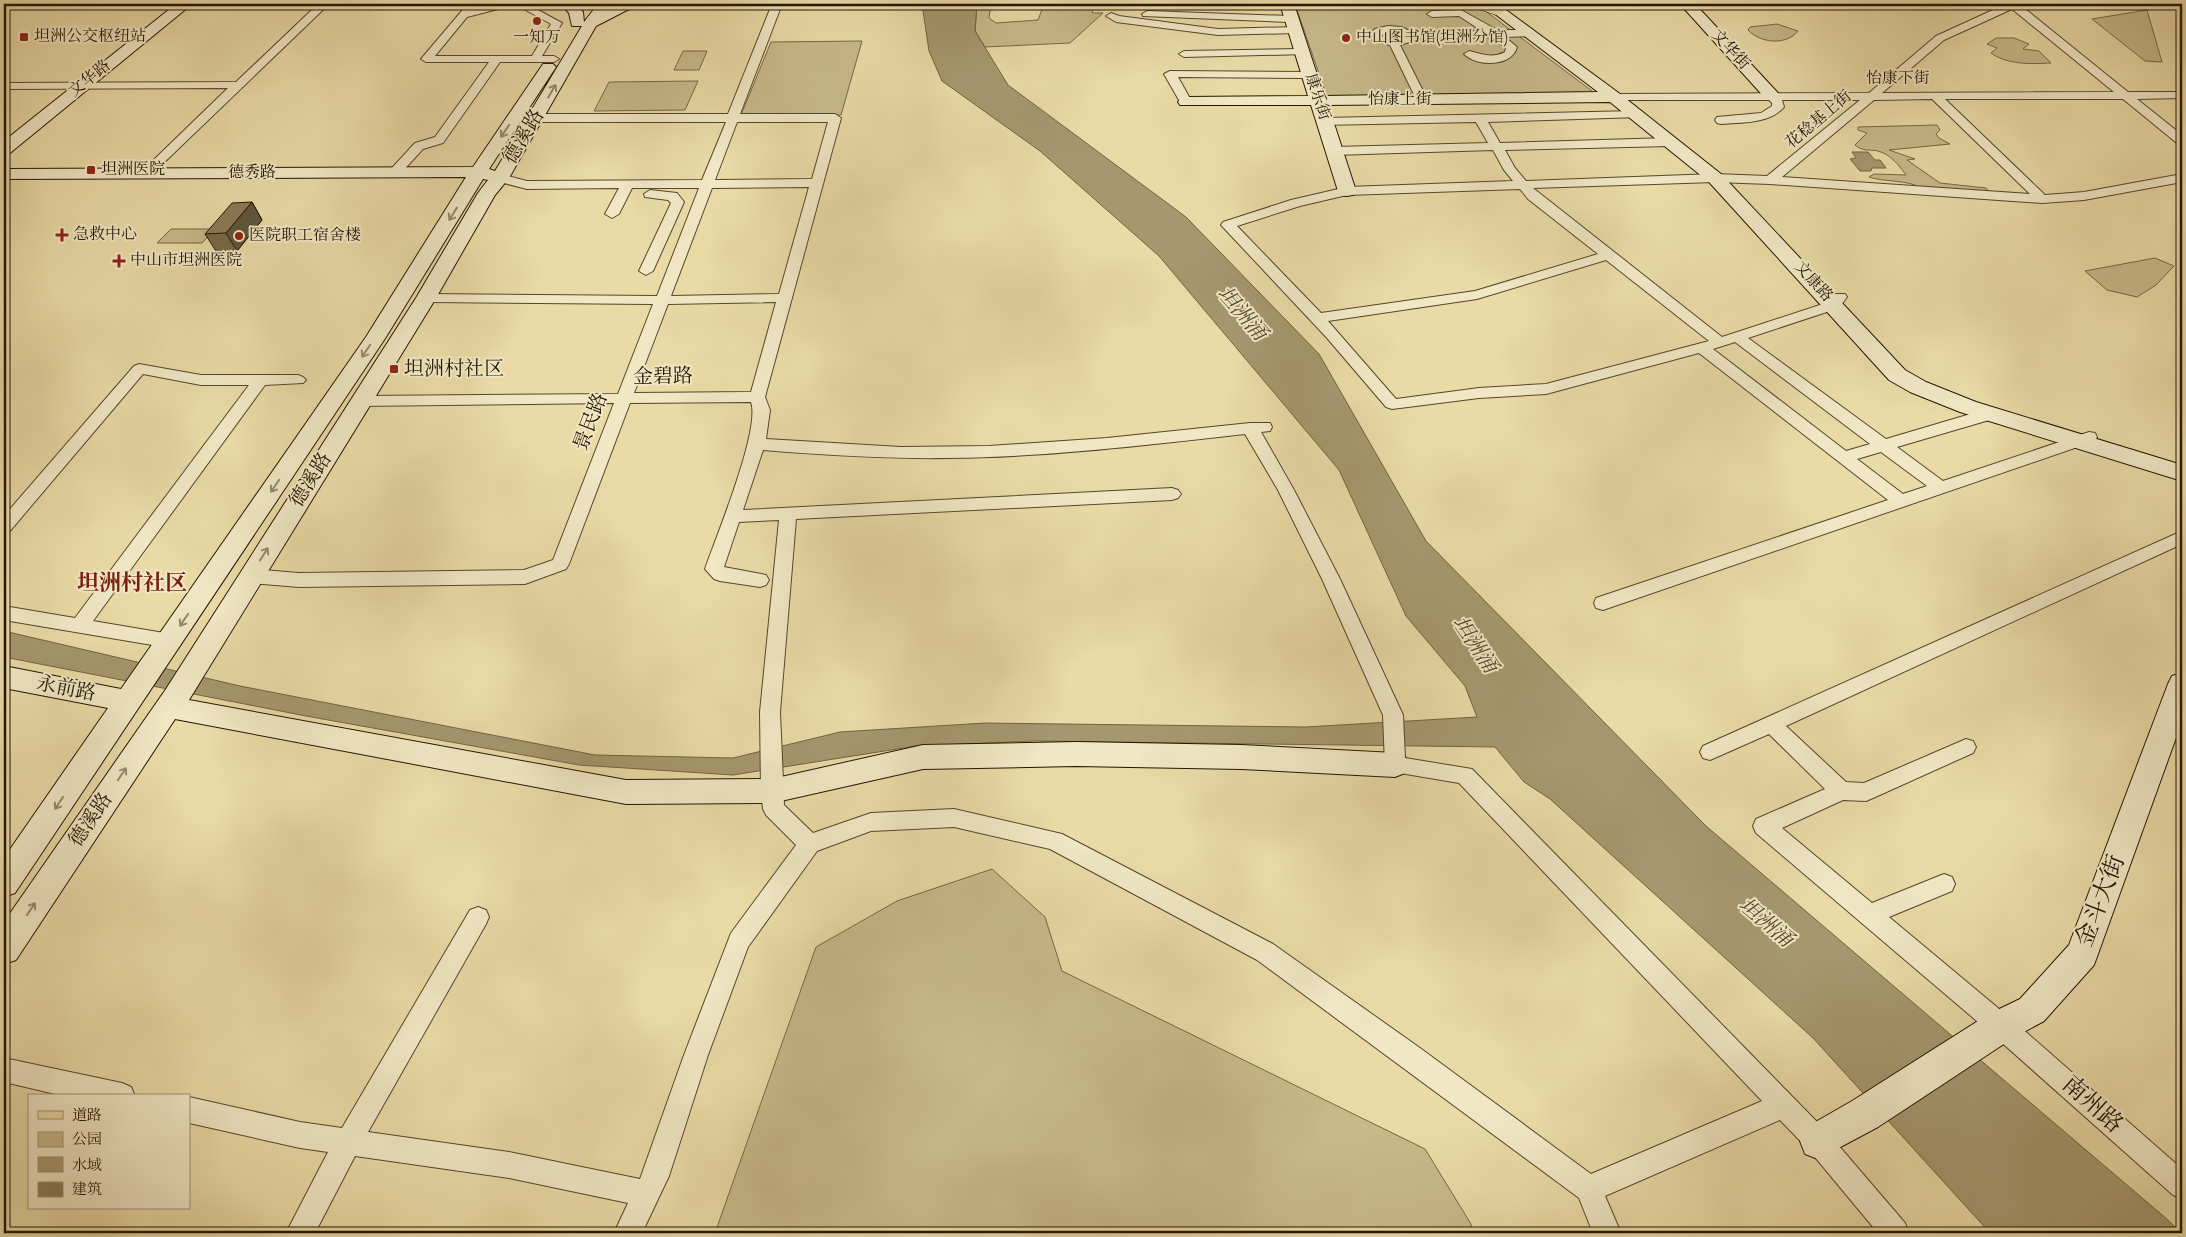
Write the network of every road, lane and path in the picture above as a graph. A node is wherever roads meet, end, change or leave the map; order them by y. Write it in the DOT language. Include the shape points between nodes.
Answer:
graph roads {
  1 [pos="324,4"];
  2 [pos="506,4"];
  3 [pos="520,4"];
  4 [pos="568,4"];
  5 [pos="590,4"];
  6 [pos="605,4"];
  7 [pos="628,4"];
  8 [pos="776,4"];
  9 [pos="1287,4"];
  10 [pos="1478,4"];
  11 [pos="1687,4"];
  12 [pos="2014,4"];
  13 [pos="180,5"];
  14 [pos="1498,6"];
  15 [pos="467,9"];
  16 [pos="1432,14"];
  17 [pos="1269,18"];
  18 [pos="584,23"];
  19 [pos="1295,28"];
  20 [pos="1274,31"];
  21 [pos="1530,33"];
  22 [pos="1495,34"];
  23 [pos="1410,35"];
  24 [pos="1178,38"];
  25 [pos="1394,44"];
  26 [pos="1302,52"];
  27 [pos="1184,54"];
  28 [pos="1469,54"];
  29 [pos="497,59"];
  30 [pos="554,59"];
  31 [pos="535,60"];
  32 [pos="1310,76"];
  33 [pos="237,85"];
  34 [pos="80,86"];
  35 [pos="6,87"];
  36 [pos="2127,94"];
  37 [pos="1875,95"];
  38 [pos="1934,95"];
  39 [pos="2182,95"];
  40 [pos="1772,96"];
  41 [pos="1619,98"];
  42 [pos="1422,100"];
  43 [pos="1318,101"];
  44 [pos="1186,102"];
  45 [pos="1636,115"];
  46 [pos="536,118"];
  47 [pos="1480,118"];
  48 [pos="732,119"];
  49 [pos="1721,120"];
  50 [pos="1324,122"];
  51 [pos="2182,141"];
  52 [pos="1670,142"];
  53 [pos="1496,146"];
  54 [pos="4,149"];
  55 [pos="1334,151"];
  56 [pos="395,172"];
  57 [pos="4,174"];
  58 [pos="145,174"];
  59 [pos="489,175"];
  60 [pos="1721,178"];
  61 [pos="2182,178"];
  62 [pos="1770,180"];
  63 [pos="817,183"];
  64 [pos="1522,183"];
  65 [pos="707,184"];
  66 [pos="624,190"];
  67 [pos="1347,191"];
  68 [pos="2042,199"];
  69 [pos="612,214"];
  70 [pos="664,231"];
  71 [pos="688,231"];
  72 [pos="1608,255"];
  73 [pos="646,271"];
  74 [pos="426,298"];
  75 [pos="786,298"];
  76 [pos="661,300"];
  77 [pos="1837,301"];
  78 [pos="1318,318"];
  79 [pos="1737,337"];
  80 [pos="1720,342"];
  81 [pos="1702,348"];
  82 [pos="261,380"];
  83 [pos="298,380"];
  84 [pos="757,397"];
  85 [pos="623,398"];
  86 [pos="361,401"];
  87 [pos="1968,407"];
  88 [pos="1990,414"];
  89 [pos="1948,426"];
  90 [pos="2084,439"];
  91 [pos="757,444"];
  92 [pos="1883,445"];
  93 [pos="1844,457"];
  94 [pos="2182,465"];
  95 [pos="2182,473"];
  96 [pos="1941,488"];
  97 [pos="1172,494"];
  98 [pos="1902,502"];
  99 [pos="788,513"];
  100 [pos="732,516"];
  101 [pos="4,527"];
  102 [pos="2182,537"];
  103 [pos="250,576"];
  104 [pos="760,580"];
  105 [pos="1603,603"];
  106 [pos="4,612"];
  107 [pos="79,626"];
  108 [pos="167,646"];
  109 [pos="4,676"];
  110 [pos="2182,684"];
  111 [pos="132,696"];
  112 [pos="172,702"];
  113 [pos="1771,724"];
  114 [pos="1966,747"];
  115 [pos="1710,752"];
  116 [pos="1395,765"];
  117 [pos="772,791"];
  118 [pos="1841,792"];
  119 [pos="809,844"];
  120 [pos="4,883"];
  121 [pos="1944,884"];
  122 [pos="1869,914"];
  123 [pos="478,917"];
  124 [pos="4,949"];
  125 [pos="1990,1033"];
  126 [pos="4,1070"];
  127 [pos="113,1094"];
  128 [pos="1784,1105"];
  129 [pos="190,1110"];
  130 [pos="1818,1141"];
  131 [pos="348,1142"];
  132 [pos="2182,1186"];
  133 [pos="1589,1189"];
  134 [pos="647,1194"];
  135 [pos="300,1233"];
  136 [pos="628,1233"];
  137 [pos="1607,1233"];
  138 [pos="1895,1233"];
  1 -- 33 [label="street"];
  2 -- 15 [label="street" via="475,13"];
  3 -- 31 [label="street" via="557,23"];
  4 -- 18 [label="street"];
  5 -- 18 [label="street, 德溪路"];
  6 -- 18 [label="street, 德溪路"];
  7 -- 18 [label="street"];
  8 -- 48 [label="street, 景民路"];
  9 -- 19 [label="street, 康乐街"];
  10 -- 14 [label="main road"];
  11 -- 40 [label="street, 文华街"];
  12 -- 36 [label="street"];
  12 -- 37 [label="street, 花稔基上街" via="1940,38"];
  13 -- 34 [label="street, 文华路"];
  14 -- 21 [label="street, 文康路"];
  14 -- 41 [label="street"];
  15 -- 29 [label="street" via="426,59"];
  16 -- 22 [label="street" via="1461,13"];
  17 -- 19 [label="street"];
  17 -- 20 [label="street"];
  17 -- 20 [label="street" via="1152,14 1111,16 1218,32"];
  18 -- 30 [label="street, 德溪路"];
  46 -- 18 [label="street, 德溪路, one-way"];
  19 -- 20 [label="street"];
  19 -- 24 [label="street"];
  19 -- 26 [label="street, 康乐街"];
  21 -- 22 [label="street"];
  21 -- 41 [label="street, 文康路"];
  22 -- 23 [label="street"];
  22 -- 28 [label="street" via="1512,47 1510,54 1491,61"];
  23 -- 25 [label="street" via="1408,39"];
  23 -- 25 [label="street" via="1393,28 1375,34 1376,38"];
  25 -- 42 [label="street"];
  26 -- 27 [label="street"];
  26 -- 32 [label="street, 康乐街"];
  29 -- 31 [label="street"];
  29 -- 56 [label="street" via="439,140 419,146"];
  30 -- 31 [label="street"];
  30 -- 59 [label="street, 德溪路, one-way" via="533,87"];
  32 -- 43 [label="street, 康乐街"];
  32 -- 44 [label="street" via="1170,74"];
  33 -- 34 [label="street"];
  33 -- 58 [label="street"];
  34 -- 35 [label="street"];
  34 -- 54 [label="street, 文华路"];
  36 -- 38 [label="street, 怡康下街"];
  36 -- 39 [label="street, 怡康下街"];
  36 -- 51 [label="street"];
  37 -- 38 [label="street, 怡康下街"];
  37 -- 40 [label="street, 怡康下街"];
  37 -- 62 [label="street, 花稔基上街"];
  38 -- 68 [label="street"];
  40 -- 41 [label="street, 怡康下街"];
  40 -- 49 [label="street" via="1778,107 1764,116"];
  41 -- 42 [label="street, 怡康上街"];
  41 -- 45 [label="street, 文康路"];
  41 -- 60 [label="street"];
  42 -- 43 [label="street, 怡康上街"];
  43 -- 44 [label="street, 怡康上街"];
  43 -- 50 [label="street, 康乐街"];
  45 -- 47 [label="street"];
  45 -- 52 [label="street, 文康路"];
  46 -- 48 [label="street"];
  46 -- 59 [label="street, 德溪路"];
  47 -- 50 [label="street"];
  47 -- 53 [label="street"];
  48 -- 63 [label="street" via="835,118"];
  48 -- 65 [label="street, 景民路"];
  50 -- 55 [label="street, 康乐街"];
  52 -- 53 [label="street"];
  52 -- 60 [label="street, 文康路"];
  53 -- 55 [label="street"];
  53 -- 64 [label="street"];
  55 -- 67 [label="street, 康乐街"];
  56 -- 58 [label="street, 德秀路"];
  56 -- 59 [label="street, 德秀路"];
  57 -- 58 [label="street, 德秀路"];
  59 -- 66 [label="street" via="527,185"];
  59 -- 74 [label="street, 德溪路" via="487,193"];
  59 -- 108 [label="street, 德溪路, one-way"];
  60 -- 62 [label="street"];
  60 -- 64 [label="street"];
  60 -- 77 [label="street, 文康路"];
  61 -- 68 [label="street" via="2084,196"];
  62 -- 68 [label="street"];
  63 -- 65 [label="street"];
  63 -- 75 [label="street"];
  64 -- 67 [label="street"];
  64 -- 72 [label="street" via="1533,196"];
  65 -- 66 [label="street"];
  65 -- 71 [label="street, 景民路"];
  66 -- 69 [label="street"];
  66 -- 70 [label="street" via="666,194 676,199 678,202"];
  67 -- 78 [label="street" via="1228,225"];
  70 -- 71 [label="street"];
  70 -- 73 [label="street"];
  71 -- 76 [label="street, 景民路"];
  72 -- 78 [label="street" via="1477,295"];
  72 -- 80 [label="street"];
  74 -- 76 [label="street"];
  74 -- 86 [label="street, 德溪路"];
  75 -- 76 [label="street"];
  75 -- 84 [label="street"];
  76 -- 85 [label="street, 景民路"];
  77 -- 79 [label="street"];
  77 -- 87 [label="street, 文康路" via="1897,375 1918,388"];
  77 -- 90 [label="street" via="1924,382"];
  78 -- 81 [label="street" via="1392,404 1546,389"];
  79 -- 80 [label="street"];
  79 -- 92 [label="street"];
  80 -- 81 [label="street"];
  81 -- 93 [label="street"];
  82 -- 83 [label="street"];
  82 -- 101 [label="street" via="201,380 139,369"];
  82 -- 107 [label="street"];
  84 -- 85 [label="street, 金碧路"];
  84 -- 91 [label="street" via="762,410"];
  85 -- 86 [label="street, 金碧路"];
  85 -- 103 [label="street, 景民路" via="560,564 525,577 299,580"];
  103 -- 86 [label="street, 德溪路, one-way"];
  87 -- 88 [label="street, 文康路"];
  87 -- 89 [label="street"];
  88 -- 89 [label="street"];
  88 -- 90 [label="street, 文康路"];
  89 -- 92 [label="street"];
  90 -- 94 [label="street"];
  90 -- 95 [label="street, 文康路"];
  90 -- 96 [label="street"];
  91 -- 100 [label="street"];
  91 -- 116 [label="street" via="850,451 951,453 1102,445 1257,428 1332,579 1393,715"];
  92 -- 93 [label="street"];
  92 -- 96 [label="street"];
  93 -- 98 [label="street"];
  96 -- 98 [label="street"];
  97 -- 99 [label="street"];
  98 -- 105 [label="street"];
  99 -- 100 [label="street"];
  99 -- 117 [label="street" via="770,712"];
  100 -- 104 [label="street" via="714,569 720,574"];
  102 -- 113 [label="street"];
  103 -- 112 [label="street, 德溪路"];
  106 -- 107 [label="street"];
  107 -- 108 [label="street"];
  108 -- 111 [label="street, 德溪路"];
  109 -- 111 [label="street, 永前路"];
  110 -- 125 [label="street, 金斗大街" via="2082,954 2032,1010"];
  111 -- 120 [label="street, 德溪路, one-way"];
  112 -- 117 [label="street" via="626,792"];
  124 -- 112 [label="street, 德溪路, one-way"];
  113 -- 115 [label="street"];
  113 -- 118 [label="street"];
  114 -- 118 [label="street" via="1866,792"];
  116 -- 117 [label="street" via="1076,754 923,757"];
  116 -- 128 [label="street" via="1465,775"];
  117 -- 119 [label="street" via="774,809"];
  118 -- 122 [label="street, 南州路" via="1764,826"];
  119 -- 133 [label="street" via="872,822 954,818 1054,841 1265,952"];
  119 -- 134 [label="street" via="740,941"];
  121 -- 122 [label="street"];
  122 -- 125 [label="street, 南州路"];
  123 -- 131 [label="street"];
  125 -- 130 [label="street, 金斗大街"];
  125 -- 132 [label="street, 南州路"];
  126 -- 127 [label="street"];
  128 -- 130 [label="street"];
  128 -- 133 [label="street"];
  129 -- 131 [label="street" via="300,1135"];
  130 -- 138 [label="street"];
  131 -- 134 [label="street" via="509,1165"];
  131 -- 135 [label="street"];
  133 -- 137 [label="street"];
  134 -- 136 [label="street"];
}
